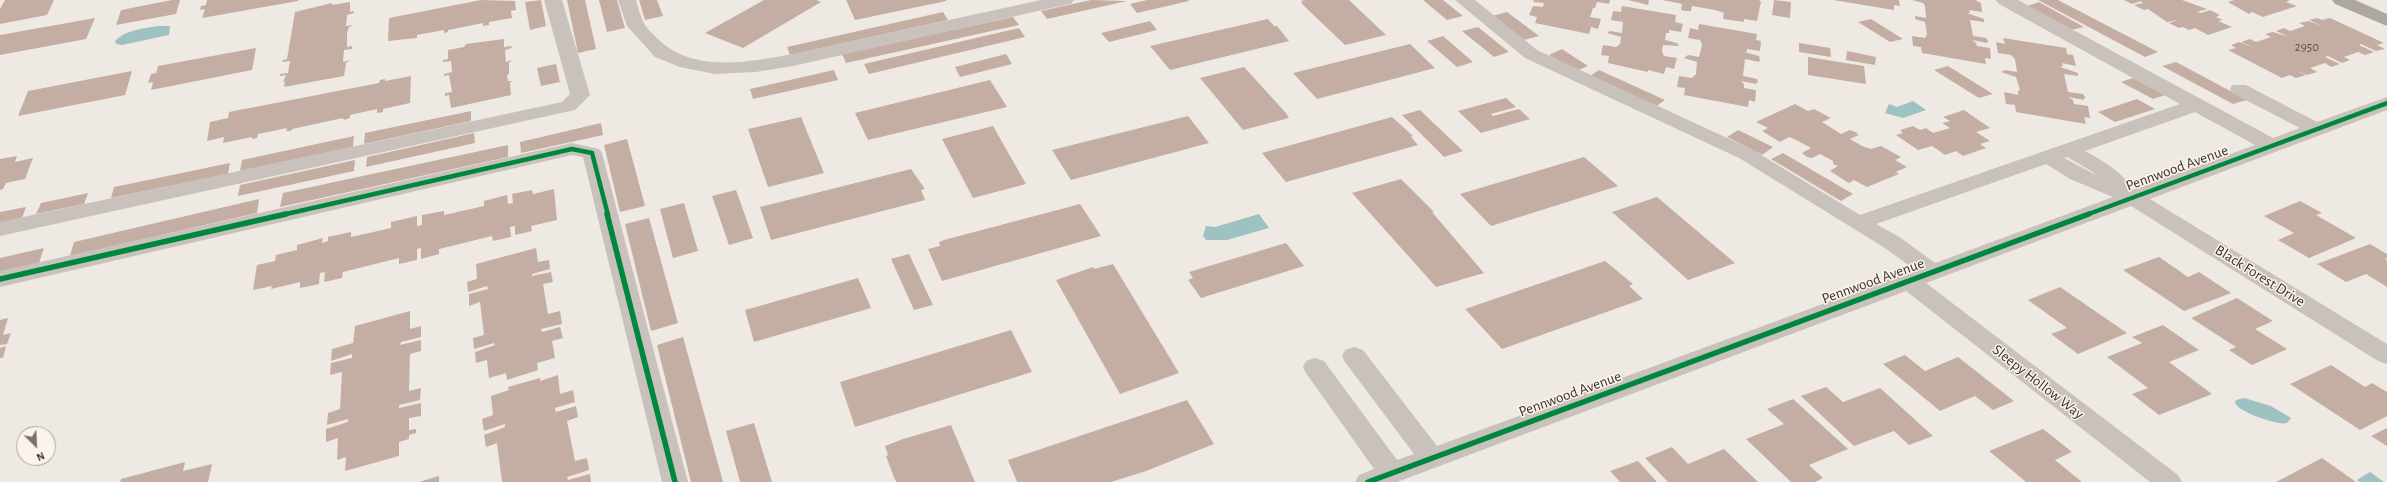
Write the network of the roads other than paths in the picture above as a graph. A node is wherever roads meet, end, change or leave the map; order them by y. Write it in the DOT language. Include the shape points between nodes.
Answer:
graph roads {
  1 [pos="553,0"];
  2 [pos="627,0"];
  3 [pos="1065,0"];
  4 [pos="1464,0"];
  5 [pos="2005,0"];
  6 [pos="2341,0"];
  7 [pos="2387,21"];
  8 [pos="2240,89"];
  9 [pos="2387,103"];
  10 [pos="2196,105"];
  11 [pos="2316,129"];
  12 [pos="2272,146"];
  13 [pos="2068,149"];
  14 [pos="2048,156"];
  15 [pos="2133,198"];
  16 [pos="1858,222"];
  17 [pos="0,229"];
  18 [pos="1932,272"];
  19 [pos="0,279"];
  20 [pos="1908,281"];
  21 [pos="2387,355"];
  22 [pos="1354,356"];
  23 [pos="1315,367"];
  24 [pos="1431,458"];
  25 [pos="1392,473"];
  26 [pos="675,482"];
  27 [pos="1368,482"];
  28 [pos="2169,482"];
  1 -- 17 [label="street" via="580,95 568,106"];
  2 -- 3 [label="street" via="636,26 661,53 687,63 715,68 756,66 793,60"];
  4 -- 16 [label="street" via="1531,54 1746,154"];
  5 -- 10 [label="street"];
  6 -- 7 [label="main road"];
  8 -- 11 [label="street"];
  9 -- 11 [label="street, Pennwood Avenue"];
  10 -- 12 [label="street"];
  10 -- 13 [label="street"];
  11 -- 12 [label="street, Pennwood Avenue"];
  12 -- 15 [label="street, Pennwood Avenue"];
  13 -- 14 [label="street"];
  13 -- 15 [label="street" via="2100,168"];
  14 -- 15 [label="street" via="2077,175"];
  14 -- 16 [label="street"];
  15 -- 18 [label="street, Pennwood Avenue"];
  15 -- 21 [label="street, Black Forest Drive"];
  16 -- 18 [label="street" via="1893,243"];
  18 -- 20 [label="street, Pennwood Avenue"];
  19 -- 26 [label="street" via="572,148 592,154"];
  20 -- 24 [label="street, Pennwood Avenue"];
  20 -- 28 [label="street, Sleepy Hollow Way"];
  22 -- 24 [label="street"];
  23 -- 25 [label="street"];
  24 -- 25 [label="street, Pennwood Avenue"];
  25 -- 27 [label="street, Pennwood Avenue"];
}
